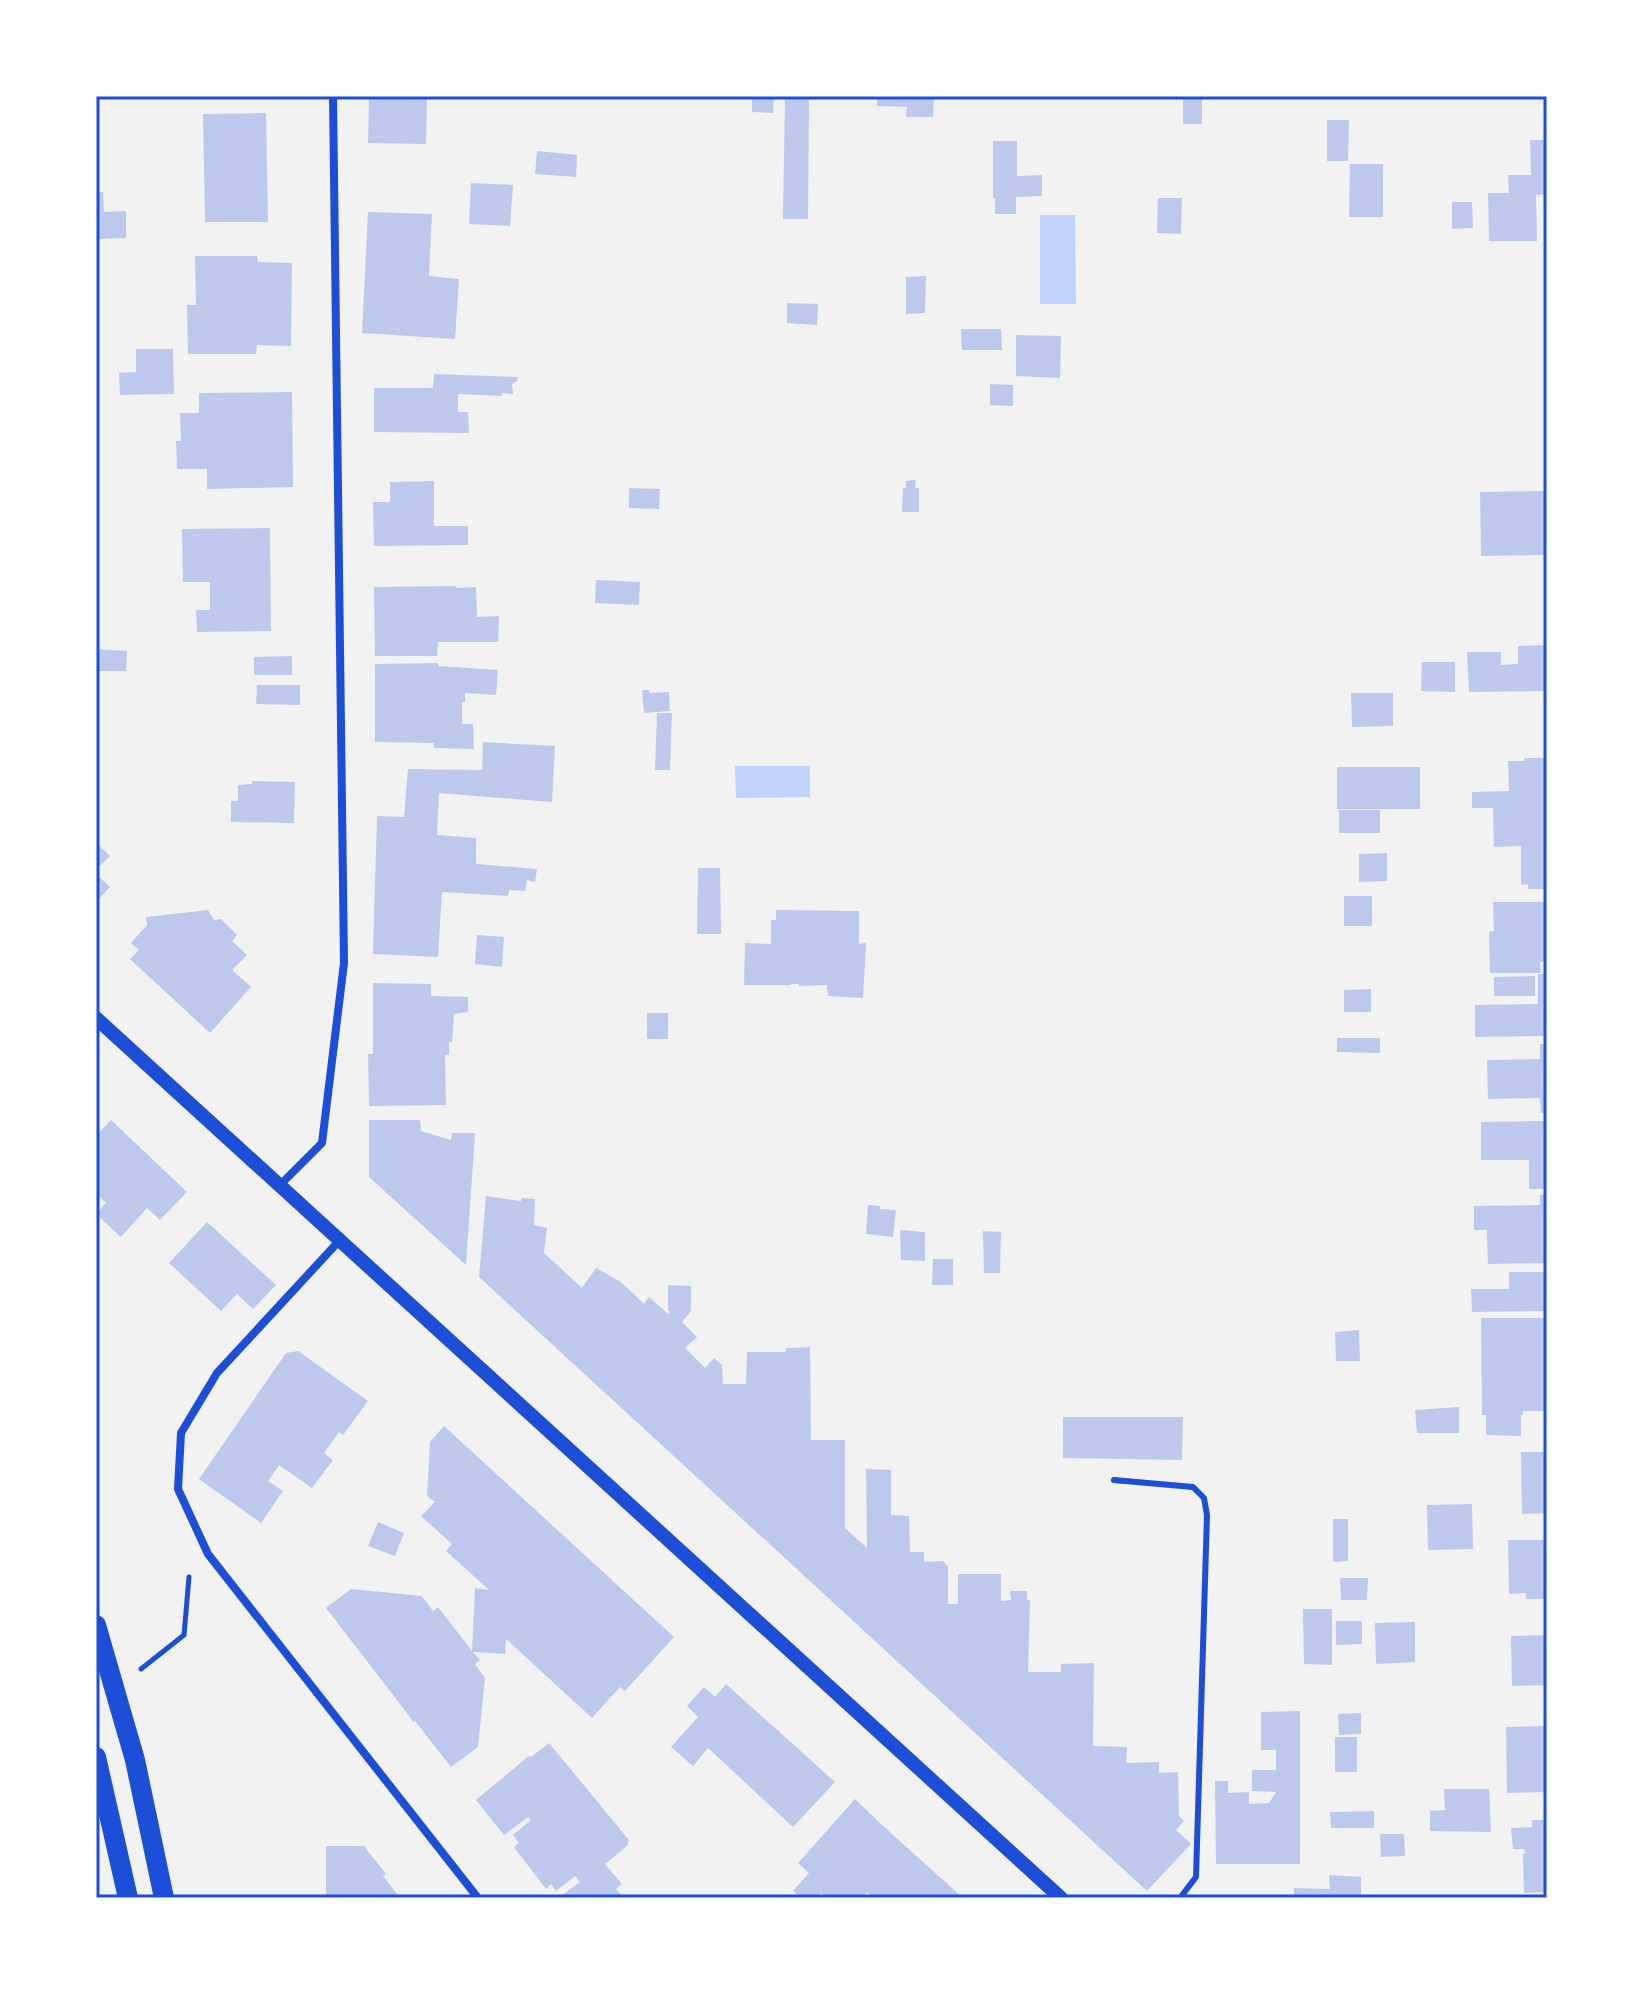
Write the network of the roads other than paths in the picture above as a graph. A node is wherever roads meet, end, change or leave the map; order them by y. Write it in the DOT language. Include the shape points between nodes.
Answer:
graph roads {
  1 [pos="333,96"];
  2 [pos="96,1018"];
  3 [pos="96,1031"];
  4 [pos="121,1042"];
  5 [pos="280,1185"];
  6 [pos="340,1240"];
  7 [pos="1114,1480"];
  8 [pos="96,1625"];
  9 [pos="96,1757"];
  10 [pos="128,1898"];
  11 [pos="164,1898"];
  12 [pos="478,1898"];
  13 [pos="1061,1898"];
  14 [pos="1180,1898"];
  1 -- 5 [label="street" via="344,963 322,1143"];
  2 -- 4 [label="street"];
  3 -- 4 [label="street"];
  4 -- 5 [label="street"];
  5 -- 6 [label="street"];
  6 -- 12 [label="street" via="217,1373 181,1433 178,1489 208,1554"];
  6 -- 13 [label="street"];
  7 -- 14 [label="lane" via="1193,1487 1204,1498 1207,1515 1196,1877"];
  8 -- 11 [label="main road" via="135,1760"];
  9 -- 10 [label="main road"];
}
